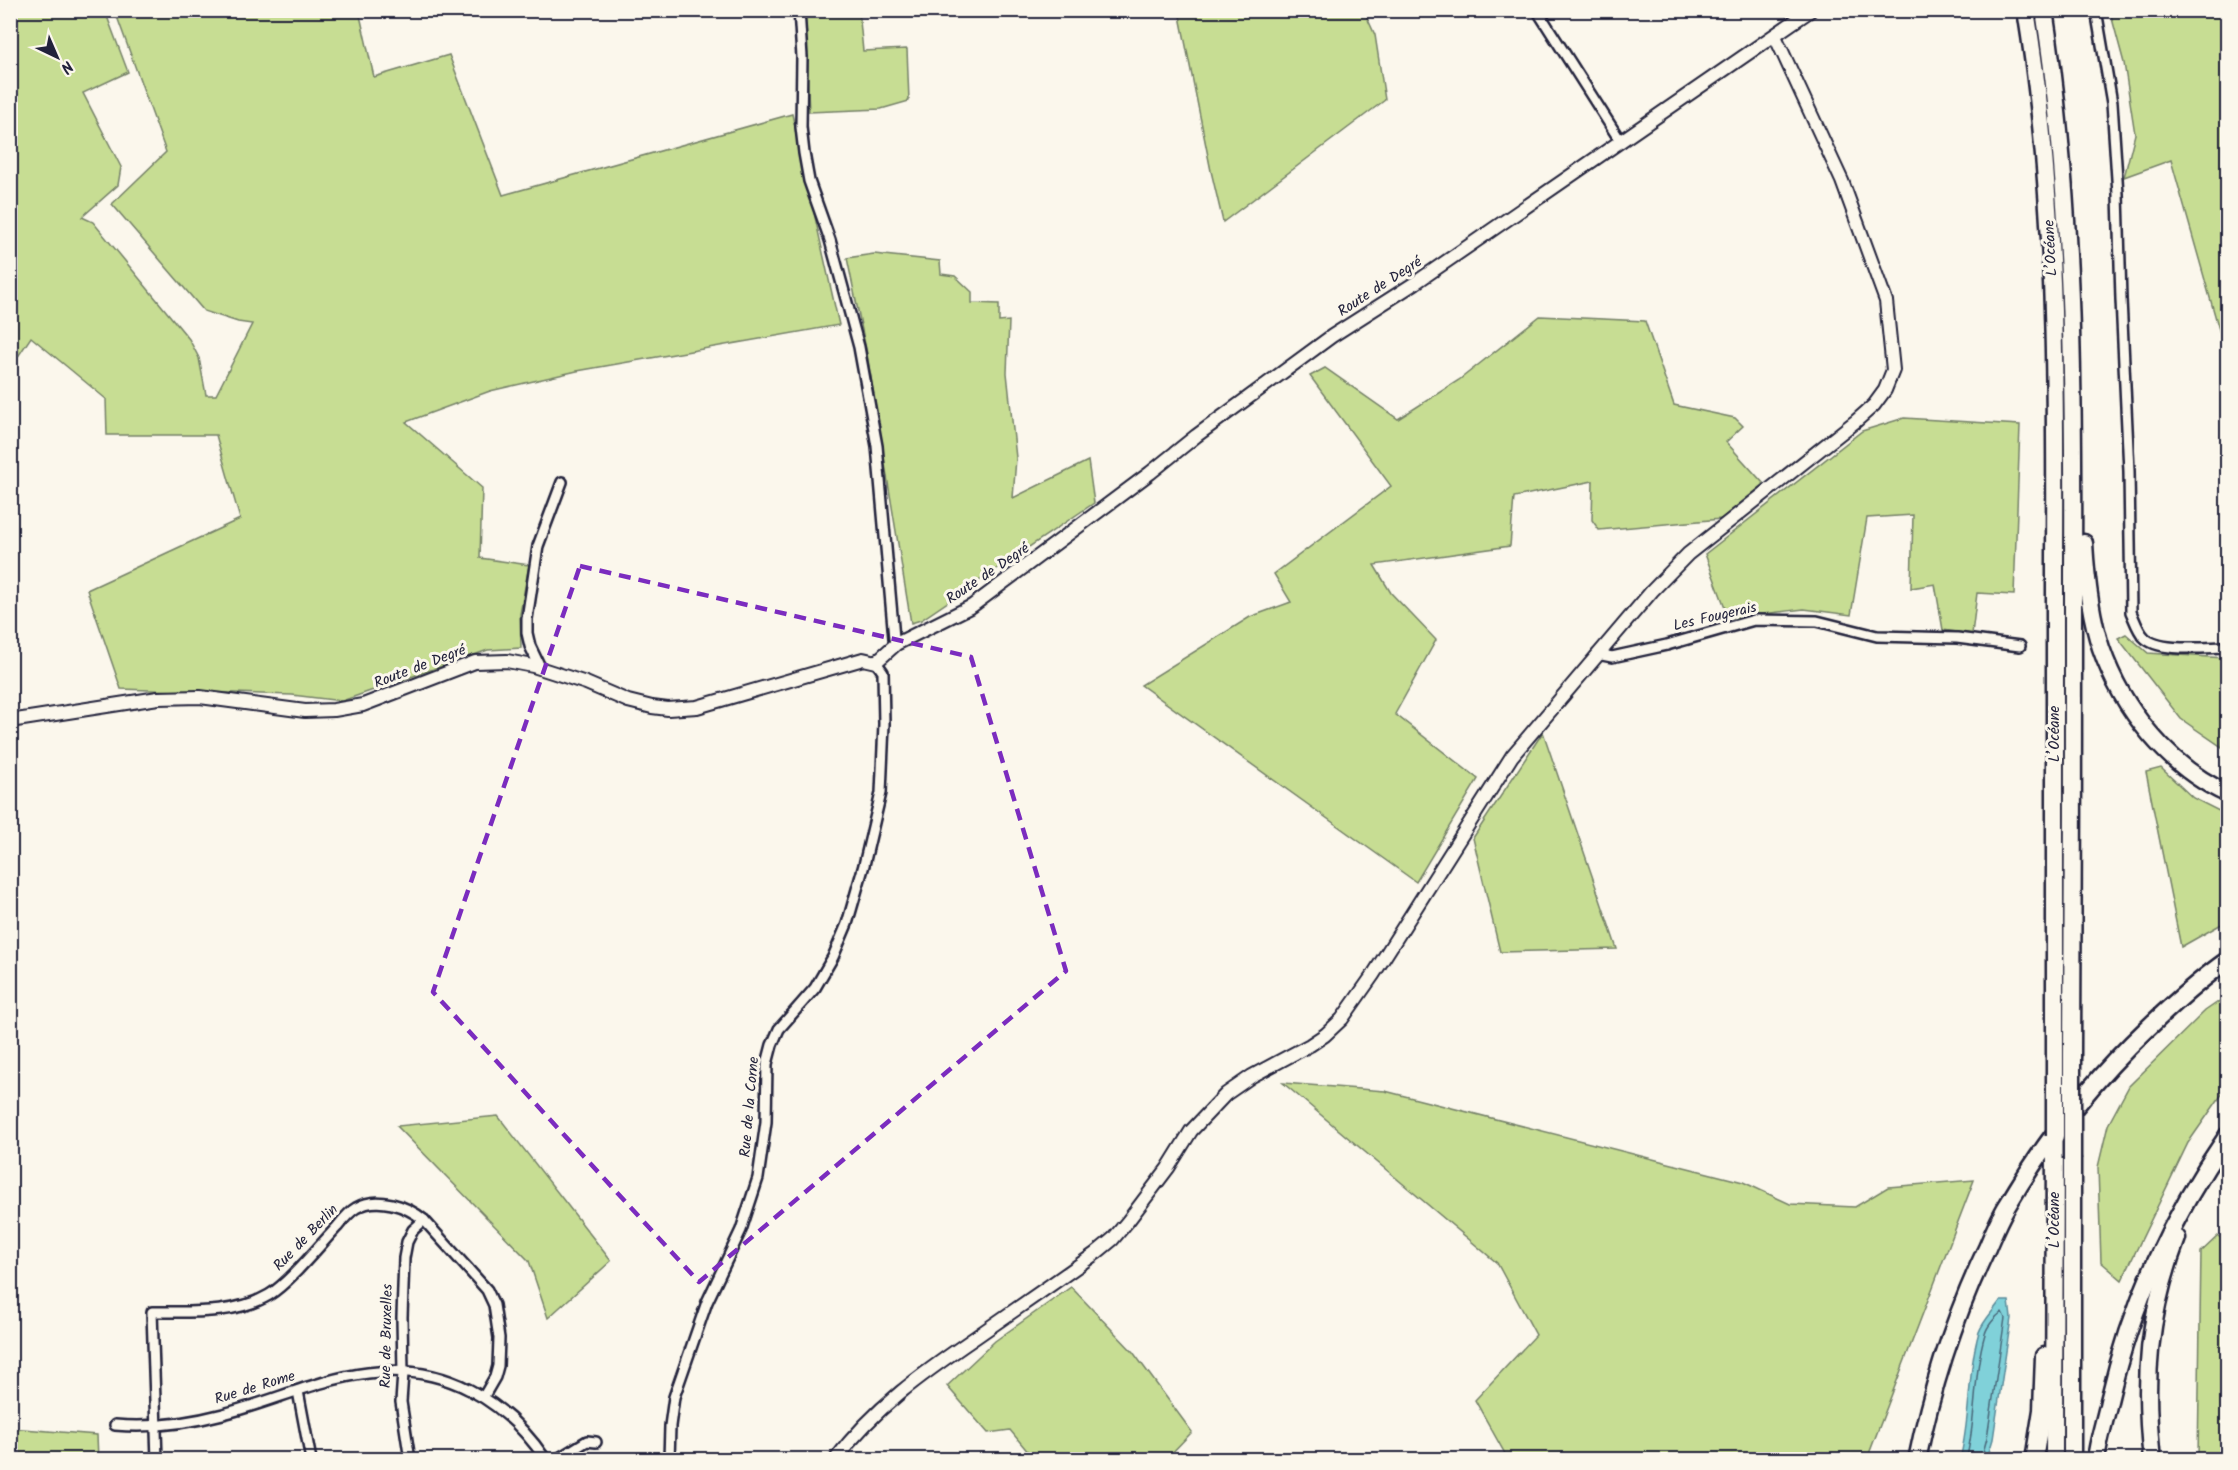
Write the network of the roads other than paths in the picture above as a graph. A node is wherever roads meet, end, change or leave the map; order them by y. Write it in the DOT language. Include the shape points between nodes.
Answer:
graph roads {
  1 [pos="799,10"];
  2 [pos="1537,10"];
  3 [pos="1811,10"];
  4 [pos="2026,10"];
  5 [pos="2044,10"];
  6 [pos="2096,10"];
  7 [pos="1775,36"];
  8 [pos="1621,142"];
  9 [pos="562,482"];
  10 [pos="2073,491"];
  11 [pos="896,644"];
  12 [pos="2020,646"];
  13 [pos="2228,647"];
  14 [pos="1597,654"];
  15 [pos="876,662"];
  16 [pos="541,669"];
  17 [pos="10,721"];
  18 [pos="2228,794"];
  19 [pos="2228,960"];
  20 [pos="2227,1136"];
  21 [pos="2064,1159"];
  22 [pos="424,1220"];
  23 [pos="2055,1264"];
  24 [pos="403,1373"];
  25 [pos="298,1391"];
  26 [pos="484,1396"];
  27 [pos="115,1425"];
  28 [pos="154,1426"];
  29 [pos="596,1442"];
  30 [pos="157,1460"];
  31 [pos="311,1460"];
  32 [pos="410,1460"];
  33 [pos="546,1460"];
  34 [pos="556,1460"];
  35 [pos="669,1460"];
  36 [pos="835,1460"];
  37 [pos="1917,1460"];
  38 [pos="2034,1460"];
  39 [pos="2055,1460"];
  40 [pos="2072,1460"];
  41 [pos="2096,1460"];
  42 [pos="2152,1460"];
  1 -- 11 [label="street" via="804,153 859,347 877,446"];
  2 -- 8 [label="street"];
  3 -- 7 [label="street, Route de Degré"];
  4 -- 21 [label="highway, L’Océane, bridge" via="2045,156 2054,312 2055,1056"];
  5 -- 10 [label="highway, L’Océane" via="2068,235"];
  6 -- 13 [label="street" via="2112,103 2118,194 2131,612 2145,639 2159,645"];
  7 -- 8 [label="street, Route de Degré"];
  7 -- 14 [label="street" via="1842,182 1887,301 1893,369 1874,405 1688,554"];
  8 -- 11 [label="street, Route de Degré" via="1332,336 972,606"];
  9 -- 16 [label="street" via="538,546 527,619 530,646"];
  10 -- 18 [label="highway" via="2082,516 2092,612 2108,667 2125,698 2166,752"];
  10 -- 21 [label="highway, L’Océane, bridge" via="2072,1056"];
  11 -- 15 [label="street, Route de Degré"];
  12 -- 14 [label="street, Les Fougerais" via="1957,638 1877,636 1817,621 1754,620 1612,657"];
  14 -- 36 [label="street" via="1512,756 1368,983 1341,1019 1310,1045 1226,1094 1191,1131 1168,1168 1113,1239 889,1400 857,1431"];
  15 -- 16 [label="street, Route de Degré" via="863,659 697,707 668,709 628,701"];
  15 -- 35 [label="street, Rue de la Corne" via="882,672 884,724 881,793 864,865 833,957 815,988 778,1029 772,1045 758,1178 741,1230 707,1302 674,1397"];
  16 -- 17 [label="street, Route de Degré" via="507,661 475,662 363,705 334,710 305,711 200,697 158,698"];
  19 -- 37 [label="highway" via="2176,1000 2089,1090 2044,1147 2006,1208 1956,1320"];
  20 -- 41 [label="highway" via="2168,1233 2135,1312 2117,1366"];
  20 -- 42 [label="highway" via="2218,1164 2178,1236 2155,1309 2147,1396"];
  21 -- 23 [label="highway, L’Océane"];
  21 -- 40 [label="highway, L’Océane"];
  22 -- 24 [label="street, Rue de Bruxelles" via="413,1230 404,1258"];
  22 -- 26 [label="street, Rue de Berlin" via="487,1290 494,1305 498,1366"];
  22 -- 28 [label="street, Rue de Berlin" via="401,1206 378,1202 355,1208 268,1295 239,1307 152,1312"];
  23 -- 38 [label="highway" via="2046,1289 2042,1410"];
  23 -- 39 [label="highway, L’Océane"];
  24 -- 25 [label="street, Rue de Rome" via="366,1373"];
  24 -- 26 [label="street, Rue de Rome" via="448,1380"];
  24 -- 32 [label="street, Rue de Bruxelles" via="401,1402"];
  25 -- 28 [label="street, Rue de Rome" via="223,1414"];
  25 -- 31 [label="street"];
  26 -- 33 [label="street, Rue de Rome" via="518,1424"];
  27 -- 28 [label="street, Rue de Rome"];
  28 -- 30 [label="street"];
  29 -- 34 [label="street" via="586,1441"];
}
